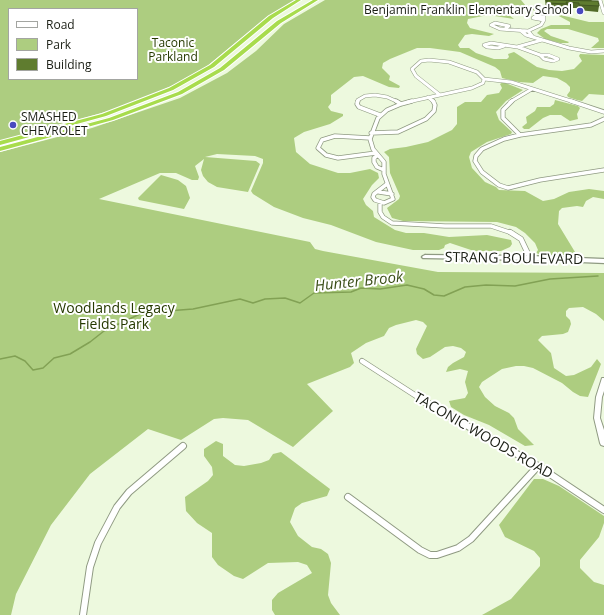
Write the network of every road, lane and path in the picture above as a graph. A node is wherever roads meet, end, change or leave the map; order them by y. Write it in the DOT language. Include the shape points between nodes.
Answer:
graph roads {
  1 [pos="299,0"];
  2 [pos="316,0"];
  3 [pos="600,0"];
  4 [pos="604,13"];
  5 [pos="544,20"];
  6 [pos="506,28"];
  7 [pos="520,30"];
  8 [pos="528,31"];
  9 [pos="534,37"];
  10 [pos="542,40"];
  11 [pos="504,46"];
  12 [pos="518,47"];
  13 [pos="604,52"];
  14 [pos="540,55"];
  15 [pos="484,79"];
  16 [pos="532,89"];
  17 [pos="440,95"];
  18 [pos="428,97"];
  19 [pos="401,104"];
  20 [pos="604,112"];
  21 [pos="380,115"];
  22 [pos="604,119"];
  23 [pos="371,135"];
  24 [pos="520,135"];
  25 [pos="0,143"];
  26 [pos="0,149"];
  27 [pos="377,154"];
  28 [pos="384,170"];
  29 [pos="604,170"];
  30 [pos="388,184"];
  31 [pos="379,192"];
  32 [pos="392,194"];
  33 [pos="380,202"];
  34 [pos="425,257"];
  35 [pos="530,258"];
  36 [pos="604,261"];
  37 [pos="362,362"];
  38 [pos="604,380"];
  39 [pos="604,443"];
  40 [pos="183,446"];
  41 [pos="538,466"];
  42 [pos="348,497"];
  43 [pos="604,510"];
  44 [pos="83,615"];
  1 -- 25 [label="highway" via="271,17 212,66 171,89 104,115"];
  2 -- 26 [label="highway" via="279,22 222,69 180,93 111,119"];
  3 -- 4 [label="street"];
  5 -- 8 [label="street" via="541,25"];
  6 -- 6 [label="street" via="493,27 491,25 495,23 509,26"];
  6 -- 7 [label="street"];
  7 -- 8 [label="street"];
  7 -- 9 [label="street"];
  8 -- 9 [label="street"];
  9 -- 10 [label="street"];
  10 -- 12 [label="street"];
  10 -- 13 [label="street" via="587,52"];
  11 -- 11 [label="street" via="498,48 484,45 488,43"];
  11 -- 12 [label="street"];
  12 -- 14 [label="street"];
  14 -- 14 [label="street" via="548,55 558,59 544,59"];
  15 -- 16 [label="street" via="506,81"];
  15 -- 17 [label="street" via="483,83 472,88"];
  15 -- 17 [label="street" via="477,72 449,62 429,60 416,65 412,69 416,76"];
  16 -- 20 [label="street"];
  16 -- 24 [label="street" via="503,110 505,121"];
  17 -- 18 [label="street"];
  18 -- 19 [label="street"];
  18 -- 23 [label="street" via="435,105 434,111 426,119 398,132"];
  19 -- 21 [label="street"];
  19 -- 21 [label="street" via="387,97 375,95 358,100 359,107"];
  21 -- 23 [label="street"];
  22 -- 24 [label="street" via="591,125"];
  23 -- 27 [label="street" via="373,149"];
  23 -- 27 [label="street" via="334,136 322,140 318,148 326,155 338,158"];
  24 -- 29 [label="street" via="488,146 476,156 475,161 482,172 503,186 508,188"];
  27 -- 28 [label="street" via="384,162"];
  27 -- 28 [label="street" via="374,162"];
  28 -- 30 [label="street"];
  30 -- 31 [label="street"];
  30 -- 32 [label="street"];
  31 -- 32 [label="street"];
  31 -- 33 [label="street" via="373,197"];
  32 -- 33 [label="street" via="392,201"];
  33 -- 35 [label="street" via="380,212 383,216 398,224 491,226 508,231 521,239"];
  34 -- 35 [label="street, STRANG BOULEVARD"];
  35 -- 36 [label="street, STRANG BOULEVARD"];
  37 -- 41 [label="street, TACONIC WOODS ROAD" via="404,390"];
  38 -- 39 [label="main road" via="597,418"];
  40 -- 44 [label="street" via="129,492 117,507 98,544 90,567"];
  41 -- 42 [label="street" via="471,539 458,548 437,555 420,550"];
  41 -- 43 [label="street, TACONIC WOODS ROAD"];
}
